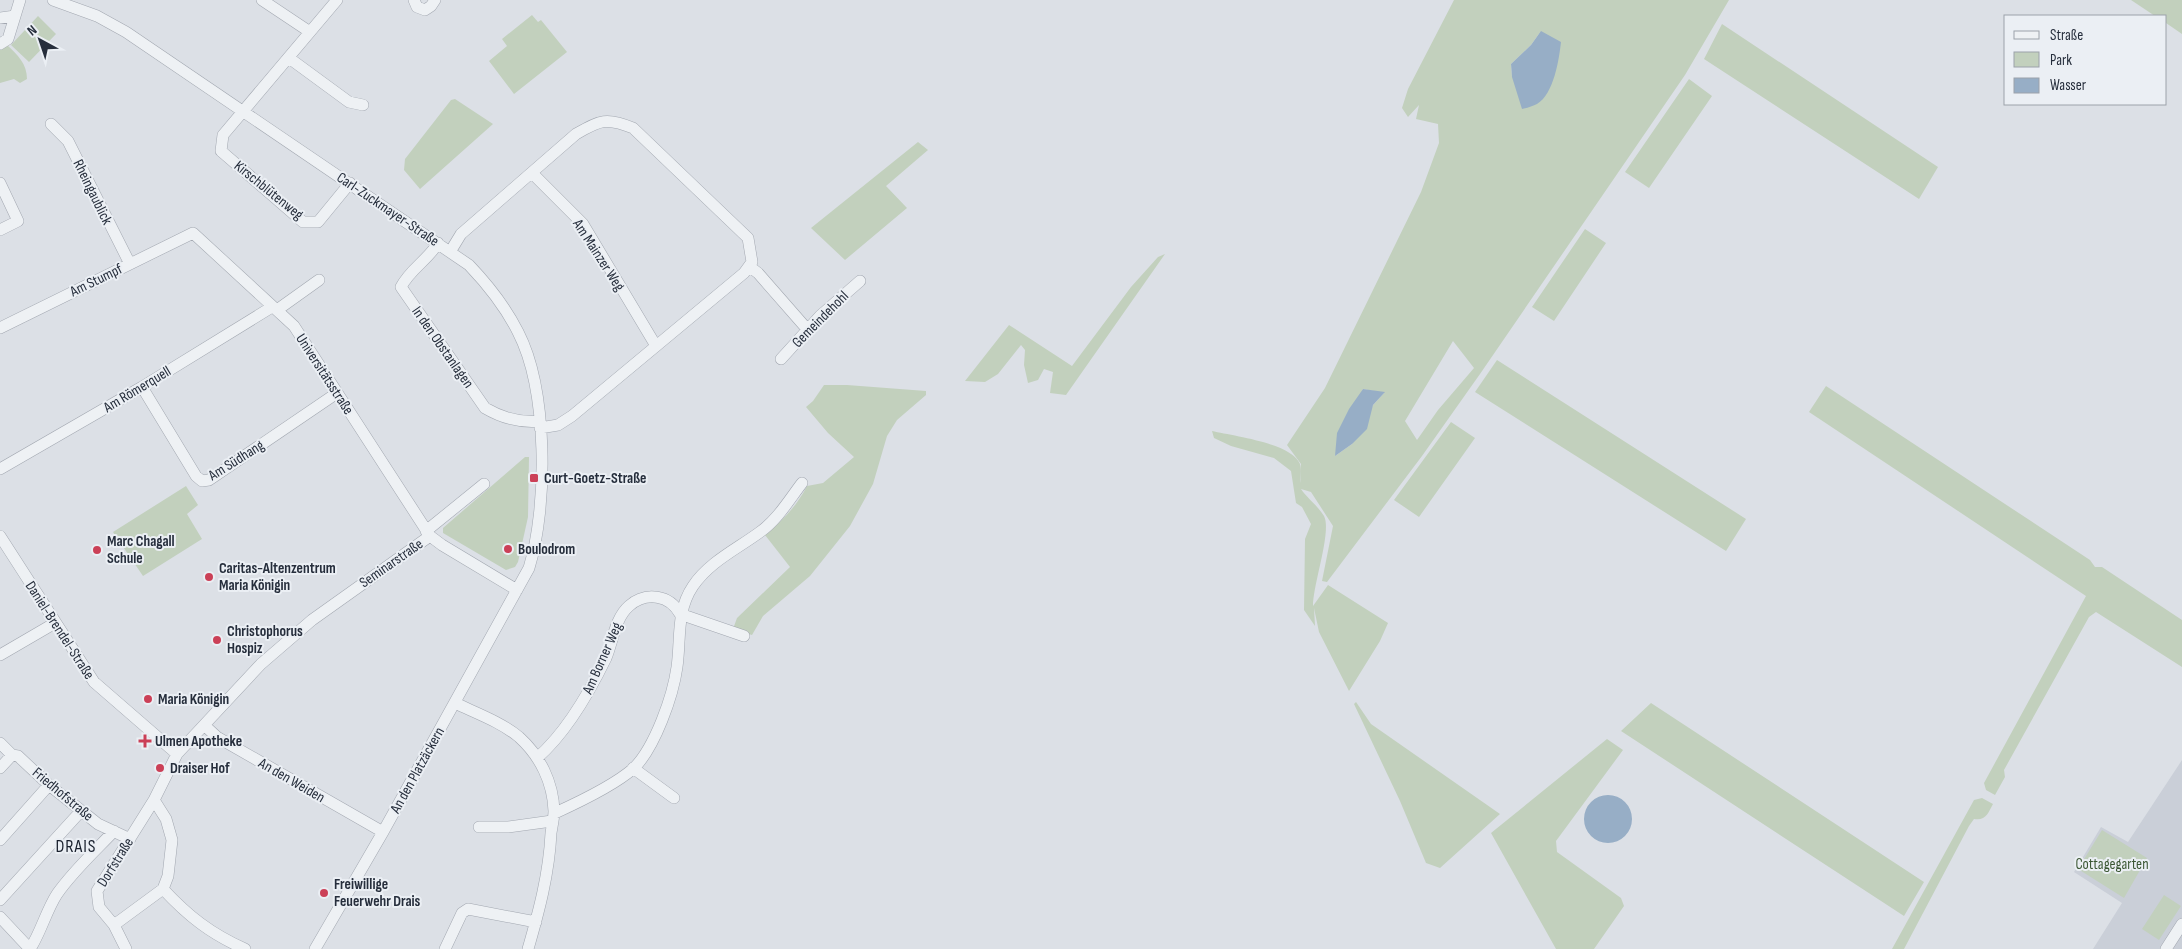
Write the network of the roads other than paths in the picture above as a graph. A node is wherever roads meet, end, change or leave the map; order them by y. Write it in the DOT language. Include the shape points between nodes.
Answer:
graph roads {
  1 [pos="20,0"];
  2 [pos="53,0"];
  3 [pos="262,0"];
  4 [pos="337,0"];
  5 [pos="414,0"];
  6 [pos="434,0"];
  7 [pos="15,16"];
  8 [pos="0,18"];
  9 [pos="310,32"];
  10 [pos="0,44"];
  11 [pos="289,58"];
  12 [pos="363,105"];
  13 [pos="245,110"];
  14 [pos="51,124"];
  15 [pos="532,173"];
  16 [pos="0,183"];
  17 [pos="350,183"];
  18 [pos="0,230"];
  19 [pos="193,233"];
  20 [pos="438,243"];
  21 [pos="450,252"];
  22 [pos="130,264"];
  23 [pos="750,267"];
  24 [pos="318,280"];
  25 [pos="860,281"];
  26 [pos="275,308"];
  27 [pos="0,328"];
  28 [pos="807,329"];
  29 [pos="656,346"];
  30 [pos="780,359"];
  31 [pos="142,387"];
  32 [pos="337,393"];
  33 [pos="540,425"];
  34 [pos="0,469"];
  35 [pos="802,483"];
  36 [pos="484,484"];
  37 [pos="428,533"];
  38 [pos="0,536"];
  39 [pos="537,543"];
  40 [pos="517,590"];
  41 [pos="680,614"];
  42 [pos="55,623"];
  43 [pos="744,636"];
  44 [pos="0,655"];
  45 [pos="455,703"];
  46 [pos="204,725"];
  47 [pos="0,743"];
  48 [pos="12,754"];
  49 [pos="177,754"];
  50 [pos="537,758"];
  51 [pos="0,768"];
  52 [pos="633,768"];
  53 [pos="49,785"];
  54 [pos="674,798"];
  55 [pos="154,800"];
  56 [pos="82,811"];
  57 [pos="553,817"];
  58 [pos="479,827"];
  59 [pos="114,831"];
  60 [pos="382,832"];
  61 [pos="130,839"];
  62 [pos="0,840"];
  63 [pos="163,889"];
  64 [pos="0,900"];
  65 [pos="0,917"];
  66 [pos="536,922"];
  67 [pos="2182,924"];
  68 [pos="114,925"];
  69 [pos="30,949"];
  70 [pos="126,949"];
  71 [pos="245,949"];
  72 [pos="315,949"];
  73 [pos="445,949"];
  74 [pos="528,949"];
  75 [pos="2166,949"];
  1 -- 7 [label="street"];
  2 -- 13 [label="street, Carl-Zuckmayer-Straße" via="97,16 126,32"];
  3 -- 9 [label="street"];
  4 -- 9 [label="street"];
  5 -- 6 [label="street" via="417,7 425,10"];
  7 -- 8 [label="street"];
  7 -- 10 [label="street" via="8,40"];
  9 -- 11 [label="street"];
  11 -- 12 [label="street" via="349,102"];
  11 -- 13 [label="street"];
  13 -- 17 [label="street, Carl-Zuckmayer-Straße"];
  13 -- 17 [label="street, Kirschblütenweg" via="223,135 221,151 303,222 318,222"];
  14 -- 22 [label="street, Rheingaublick" via="68,141"];
  15 -- 21 [label="street" via="461,234"];
  15 -- 23 [label="street" via="576,134 597,122 618,122 633,128 748,238"];
  15 -- 29 [label="street, Am Mainzer Weg" via="583,224"];
  16 -- 18 [label="street" via="18,221"];
  17 -- 20 [label="street, Carl-Zuckmayer-Straße"];
  19 -- 22 [label="street, Am Stumpf"];
  19 -- 26 [label="street, Universitätsstraße"];
  20 -- 21 [label="street, Carl-Zuckmayer-Straße"];
  20 -- 33 [label="street, In den Obstanlagen" via="407,275 401,287 486,408 502,418"];
  21 -- 33 [label="street, Carl-Zuckmayer-Straße" via="469,265 492,289 519,333 532,371"];
  22 -- 27 [label="street, Am Stumpf"];
  23 -- 28 [label="street" via="758,272"];
  23 -- 29 [label="street"];
  24 -- 26 [label="street, Am Römerquell"];
  25 -- 28 [label="street, Gemeindehohl"];
  26 -- 31 [label="street, Am Römerquell"];
  26 -- 32 [label="street, Universitätsstraße" via="294,326"];
  28 -- 30 [label="street, Gemeindehohl"];
  29 -- 33 [label="street" via="572,416 558,425"];
  31 -- 32 [label="street, Am Südhang" via="202,481 209,480"];
  31 -- 34 [label="street, Am Römerquell"];
  32 -- 37 [label="street, Universitätsstraße"];
  33 -- 39 [label="street, Carl-Zuckmayer-Straße" via="543,476"];
  35 -- 41 [label="street" via="768,525 700,577 685,599"];
  36 -- 37 [label="street, Seminarstraße"];
  37 -- 40 [label="street" via="442,545"];
  37 -- 46 [label="street, Seminarstraße" via="312,620 261,664"];
  38 -- 42 [label="street, Daniel-Brendel-Straße"];
  39 -- 40 [label="street, An den Platzäckern"];
  40 -- 45 [label="street, An den Platzäckern"];
  41 -- 43 [label="street"];
  41 -- 50 [label="street, Am Borner Weg" via="676,606 664,598 647,597 630,605 619,620 606,656 583,700 554,742"];
  41 -- 52 [label="street" via="676,669 660,727"];
  42 -- 44 [label="street"];
  42 -- 49 [label="street, Daniel-Brendel-Straße" via="94,682"];
  45 -- 50 [label="street" via="511,732"];
  45 -- 60 [label="street, An den Platzäckern"];
  46 -- 49 [label="street, Seminarstraße"];
  46 -- 60 [label="street, An den Weiden" via="217,737"];
  47 -- 48 [label="street, Friedhofstraße"];
  48 -- 51 [label="street"];
  48 -- 53 [label="street, Friedhofstraße"];
  49 -- 55 [label="street, Dorfstraße"];
  50 -- 57 [label="street" via="552,791"];
  52 -- 54 [label="street"];
  52 -- 57 [label="street"];
  53 -- 56 [label="street, Friedhofstraße"];
  53 -- 62 [label="street"];
  55 -- 61 [label="street, Dorfstraße"];
  55 -- 63 [label="street" via="166,818 172,840 168,876"];
  56 -- 59 [label="street, Friedhofstraße" via="98,824"];
  56 -- 64 [label="street"];
  57 -- 58 [label="street" via="508,827"];
  57 -- 66 [label="street" via="545,891"];
  59 -- 61 [label="street, Friedhofstraße"];
  59 -- 69 [label="street" via="56,896"];
  60 -- 72 [label="street, An den Platzäckern"];
  61 -- 68 [label="street, Dorfstraße" via="97,891 99,907"];
  63 -- 68 [label="street"];
  63 -- 71 [label="street" via="206,929"];
  65 -- 69 [label="street"];
  66 -- 73 [label="street" via="468,909 462,913"];
  66 -- 74 [label="street"];
  67 -- 75 [label="street"];
  68 -- 70 [label="street, Dorfstraße"];
}
